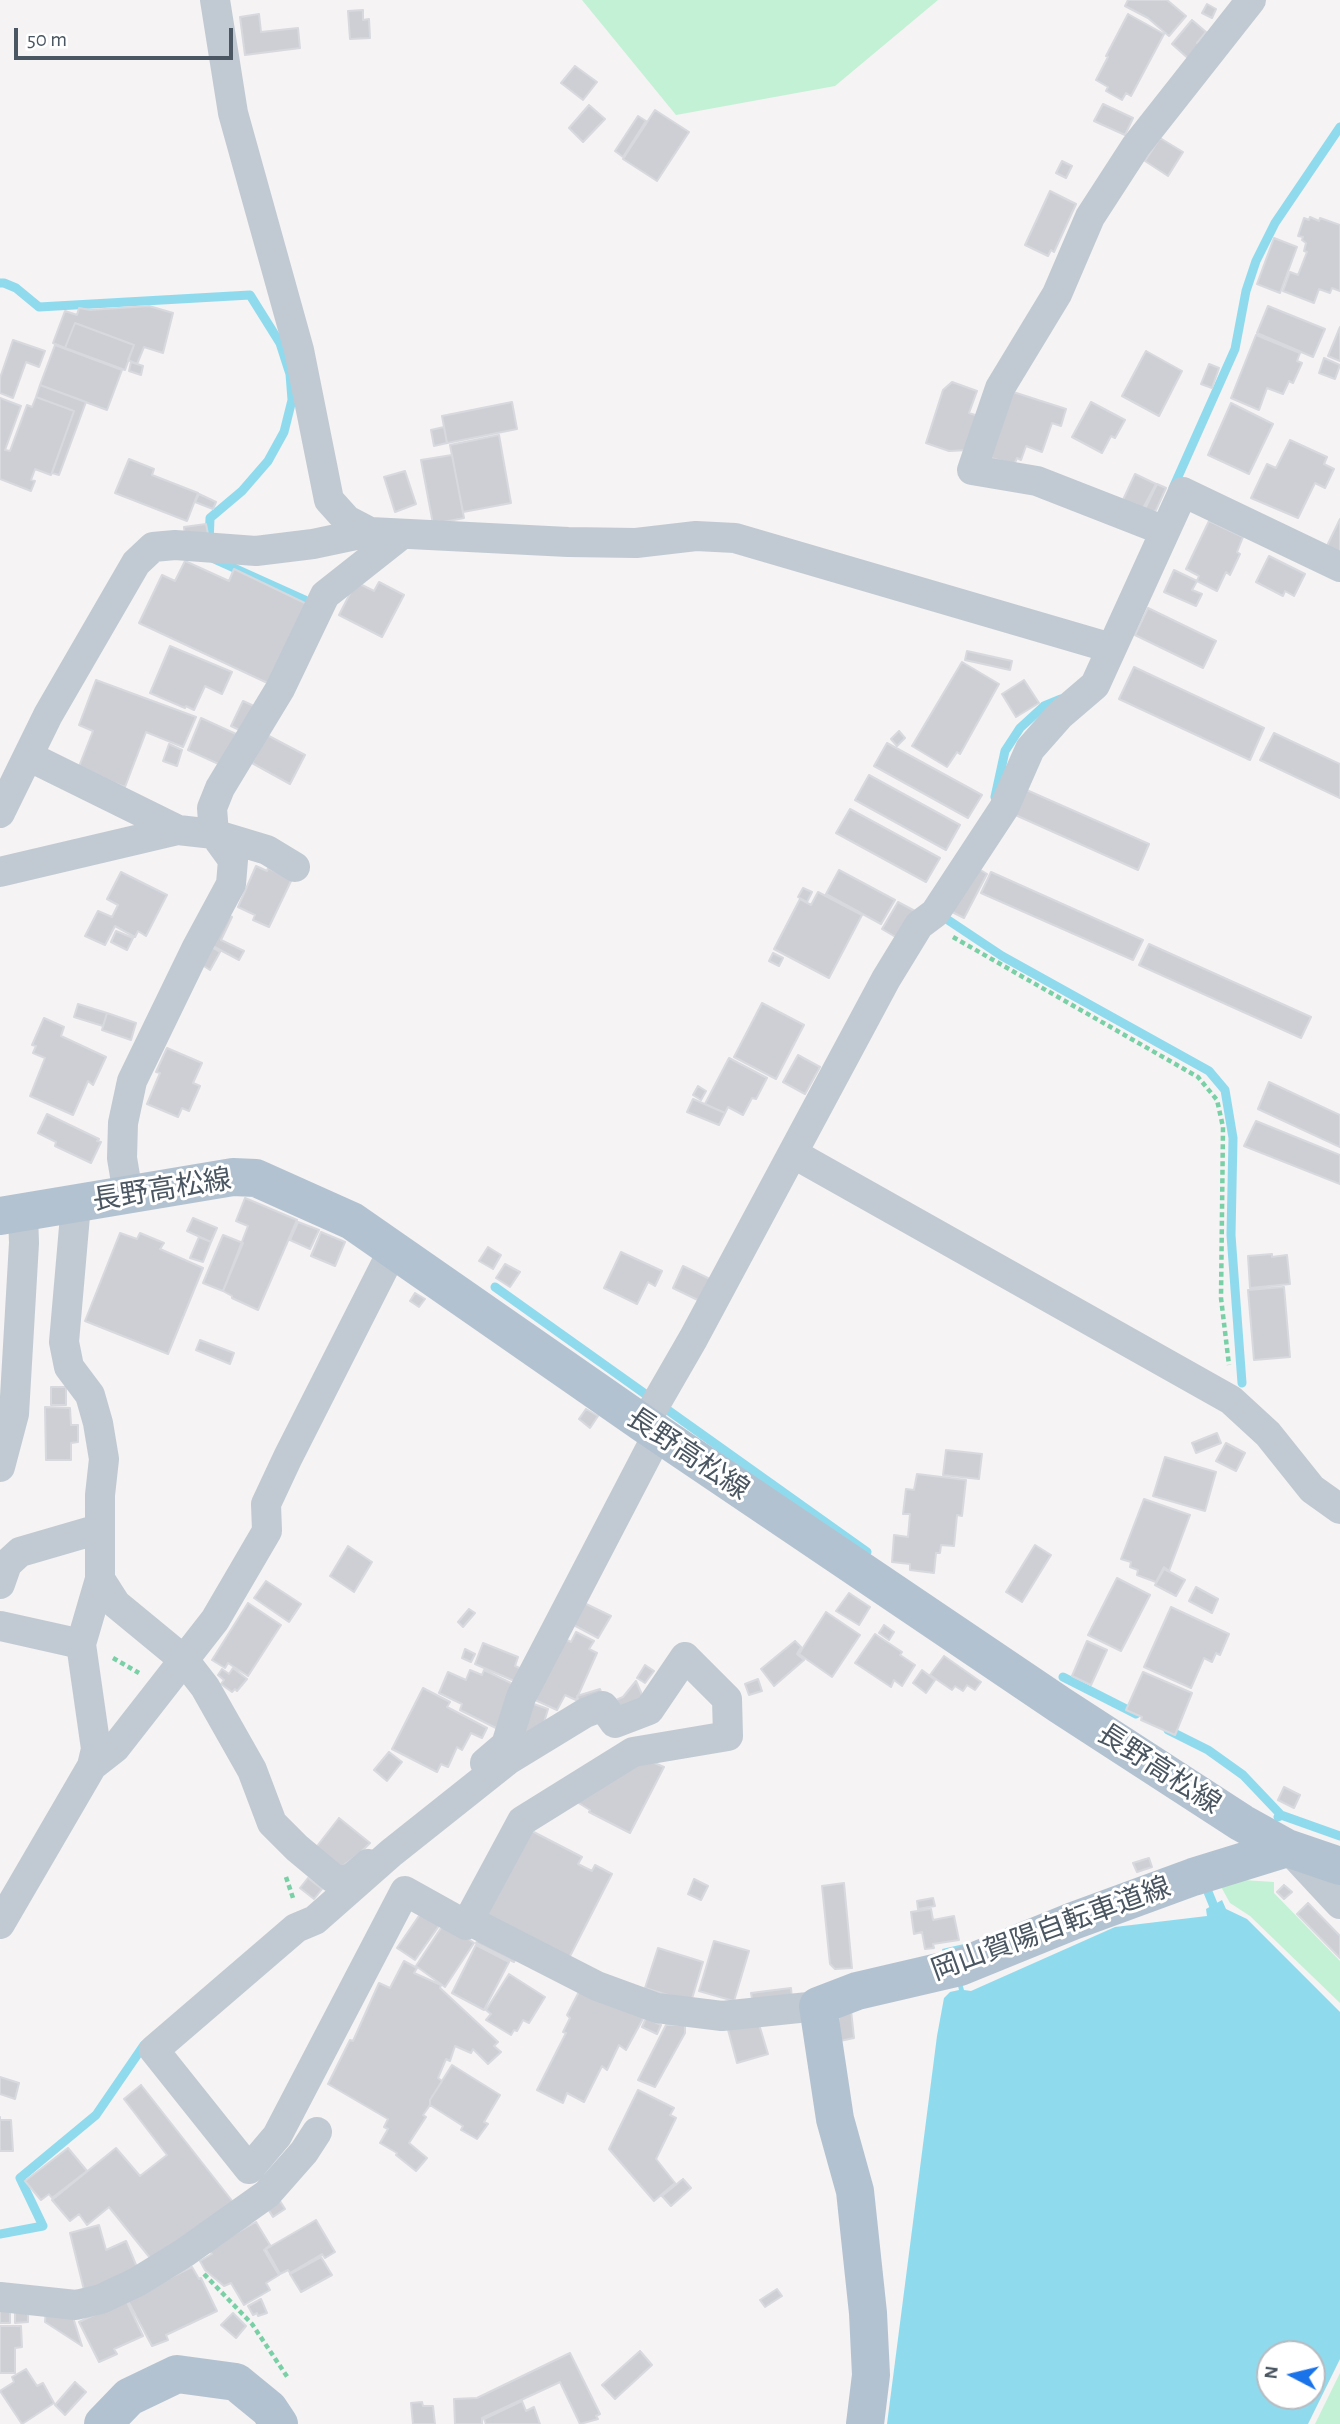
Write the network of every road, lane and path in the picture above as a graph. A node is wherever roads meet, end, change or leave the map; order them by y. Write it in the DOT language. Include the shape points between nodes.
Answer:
graph roads {
  1 [pos="215,0"];
  2 [pos="1251,0"];
  3 [pos="1158,528"];
  4 [pos="370,532"];
  5 [pos="401,535"];
  6 [pos="1340,567"];
  7 [pos="1104,646"];
  8 [pos="28,756"];
  9 [pos="0,814"];
  10 [pos="178,830"];
  11 [pos="214,834"];
  12 [pos="295,867"];
  13 [pos="0,872"];
  14 [pos="928,917"];
  15 [pos="794,1154"];
  16 [pos="128,1194"];
  17 [pos="76,1204"];
  18 [pos="12,1215"];
  19 [pos="393,1250"];
  20 [pos="1231,1400"];
  21 [pos="654,1415"];
  22 [pos="0,1466"];
  23 [pos="1340,1509"];
  24 [pos="99,1529"];
  25 [pos="100,1579"];
  26 [pos="0,1584"];
  27 [pos="0,1626"];
  28 [pos="81,1644"];
  29 [pos="184,1660"];
  30 [pos="160,1691"];
  31 [pos="92,1766"];
  32 [pos="422,1823"];
  33 [pos="1287,1848"];
  34 [pos="1340,1866"];
  35 [pos="284,1871"];
  36 [pos="1340,1904"];
  37 [pos="468,1920"];
  38 [pos="0,1924"];
  39 [pos="303,1925"];
  40 [pos="818,2006"];
  41 [pos="317,2133"];
  42 [pos="184,2253"];
  43 [pos="0,2297"];
  44 [pos="290,2381"];
  45 [pos="103,2424"];
  46 [pos="279,2424"];
  47 [pos="865,2424"];
  1 -- 4 [label="street" via="233,113 299,350 329,500 347,520"];
  2 -- 3 [label="street" via="1136,146 1090,217 1057,293 1000,387 972,470 1037,481"];
  3 -- 6 [label="street" via="1183,492"];
  3 -- 7 [label="street"];
  4 -- 5 [label="street"];
  4 -- 8 [label="street" via="256,551 153,547 136,563"];
  5 -- 7 [label="street" via="636,543 695,536 735,538"];
  5 -- 11 [label="street" via="325,595 280,689 219,788 212,808"];
  7 -- 14 [label="street" via="1095,685 1059,715 1030,749 1004,808"];
  8 -- 9 [label="street"];
  8 -- 10 [label="street"];
  10 -- 11 [label="street"];
  10 -- 13 [label="street"];
  11 -- 12 [label="street" via="267,850"];
  11 -- 16 [label="street" via="233,860 231,884 132,1081 123,1123"];
  14 -- 15 [label="street" via="886,979"];
  14 -- 20 [label="path" via="982,955 1198,1077 1217,1100 1223,1127 1221,1298"];
  15 -- 20 [label="street"];
  15 -- 21 [label="street"];
  16 -- 17 [label="main road, 長野高松線"];
  16 -- 19 [label="main road, 長野高松線" via="233,1177 256,1178 352,1221"];
  17 -- 18 [label="main road, 長野高松線"];
  17 -- 24 [label="street" via="64,1342 69,1367 90,1395 98,1423 104,1459"];
  18 -- 22 [label="street" via="24,1243 14,1414"];
  19 -- 21 [label="main road, 長野高松線"];
  19 -- 29 [label="street" via="271,1492 266,1504 267,1531 215,1620"];
  20 -- 23 [label="street" via="1268,1434 1312,1489"];
  21 -- 32 [label="street" via="521,1697 506,1745"];
  21 -- 33 [label="main road, 長野高松線" via="1060,1705"];
  24 -- 25 [label="street"];
  24 -- 26 [label="street" via="20,1552 7,1564"];
  25 -- 28 [label="street"];
  25 -- 29 [label="street" via="116,1604"];
  27 -- 28 [label="street"];
  28 -- 30 [label="path" via="102,1651"];
  28 -- 31 [label="street" via="95,1730"];
  29 -- 30 [label="street"];
  29 -- 32 [label="street" via="253,1770 272,1823 333,1878 353,1877"];
  30 -- 31 [label="street" via="115,1748"];
  31 -- 38 [label="street"];
  32 -- 37 [label="street" via="508,1760 585,1713 603,1706 615,1723 649,1710 685,1657 727,1699 728,1736 633,1752 522,1821"];
  32 -- 39 [label="street" via="349,1893"];
  33 -- 34 [label="main road, 長野高松線"];
  33 -- 36 [label="street"];
  33 -- 40 [label="main road, 岡山賀陽自転車道線" via="1203,1873 956,1968 857,1991"];
  35 -- 39 [label="path"];
  37 -- 39 [label="street" via="466,1925 405,1891 276,2136 248,2168 153,2050"];
  37 -- 40 [label="street" via="597,1986 657,2008 722,2016"];
  40 -- 47 [label="main road" via="835,2119 855,2191 868,2313"];
  41 -- 42 [label="street" via="267,2194"];
  42 -- 43 [label="street" via="137,2282 76,2305"];
  42 -- 44 [label="path" via="252,2324"];
  45 -- 46 [label="main road" via="129,2397 177,2374 236,2382 270,2409"];
}
